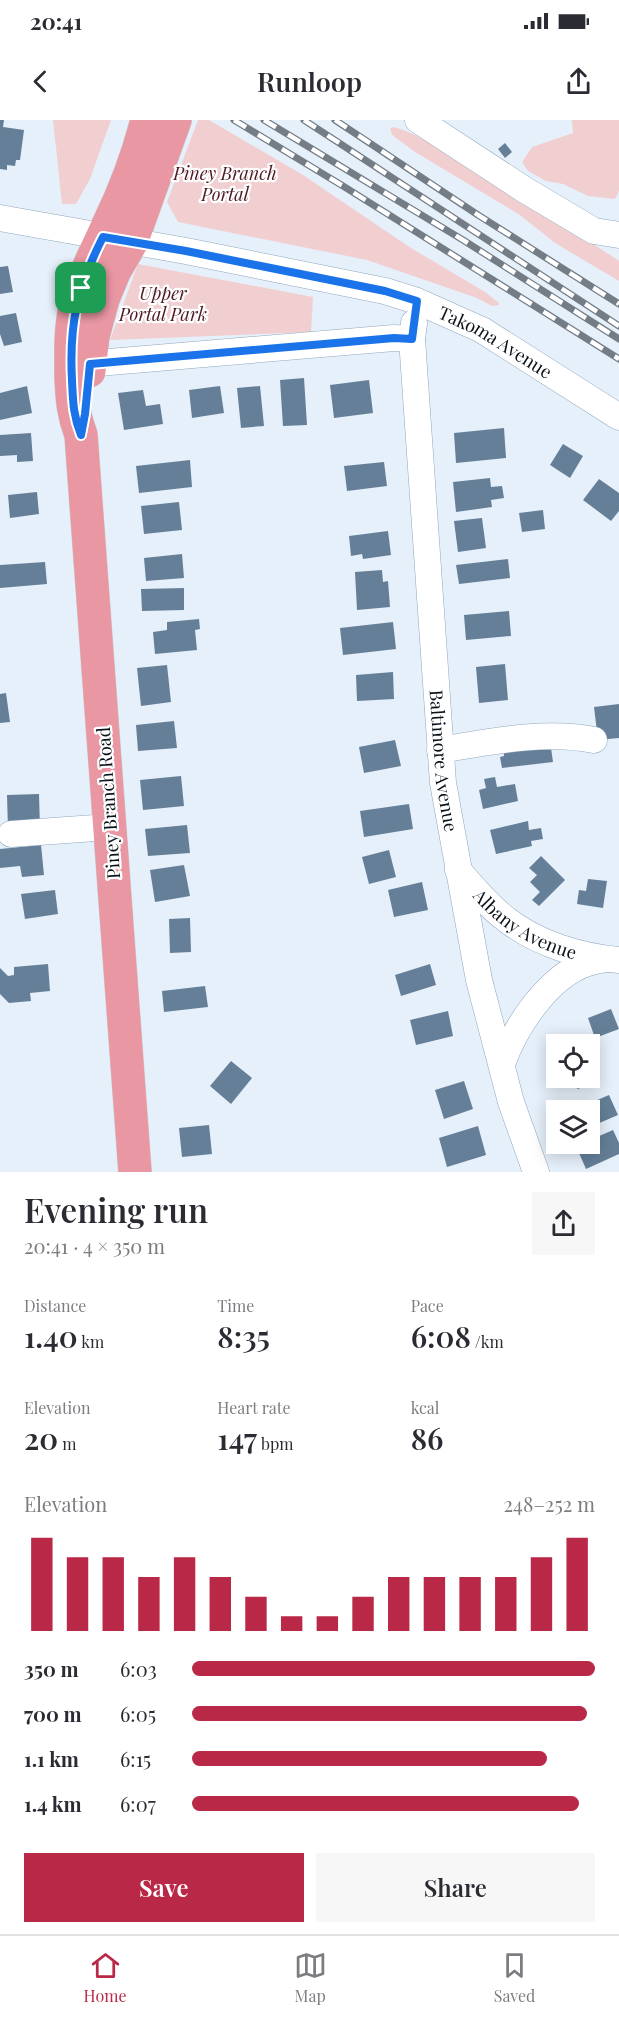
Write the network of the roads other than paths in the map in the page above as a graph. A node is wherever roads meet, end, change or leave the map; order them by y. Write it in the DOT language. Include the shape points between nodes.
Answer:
graph roads {
  1 [pos="147,120"];
  2 [pos="175,120"];
  3 [pos="418,120"];
  4 [pos="0,218"];
  5 [pos="619,235"];
  6 [pos="117,240"];
  7 [pos="417,301"];
  8 [pos="412,339"];
  9 [pos="80,365"];
  10 [pos="619,417"];
  11 [pos="594,740"];
  12 [pos="440,750"];
  13 [pos="109,827"];
  14 [pos="11,834"];
  15 [pos="458,870"];
  16 [pos="613,959"];
  17 [pos="502,1064"];
  18 [pos="135,1172"];
  19 [pos="536,1172"];
  1 -- 6 [label="main road"];
  2 -- 6 [label="main road"];
  3 -- 5 [label="street" via="594,231"];
  4 -- 6 [label="street"];
  6 -- 7 [label="street" via="385,291"];
  6 -- 9 [label="main road, Piney Branch Road" via="89,264 75,307 72,331"];
  7 -- 8 [label="street, Takoma Avenue"];
  7 -- 10 [label="street, Takoma Avenue" via="482,330"];
  8 -- 9 [label="street"];
  8 -- 12 [label="street, Baltimore Avenue"];
  9 -- 13 [label="main road, Piney Branch Road" via="73,415 81,435"];
  11 -- 12 [label="street" via="512,738"];
  12 -- 15 [label="street, Baltimore Avenue"];
  13 -- 14 [label="street"];
  13 -- 18 [label="main road, Piney Branch Road"];
  15 -- 16 [label="street, Albany Avenue" via="490,906 528,934 568,950"];
  15 -- 17 [label="street, Baltimore Avenue" via="479,980"];
  16 -- 17 [label="street, Albany Avenue" via="587,963 548,990 514,1035"];
  17 -- 19 [label="street, Baltimore Avenue"];
}
